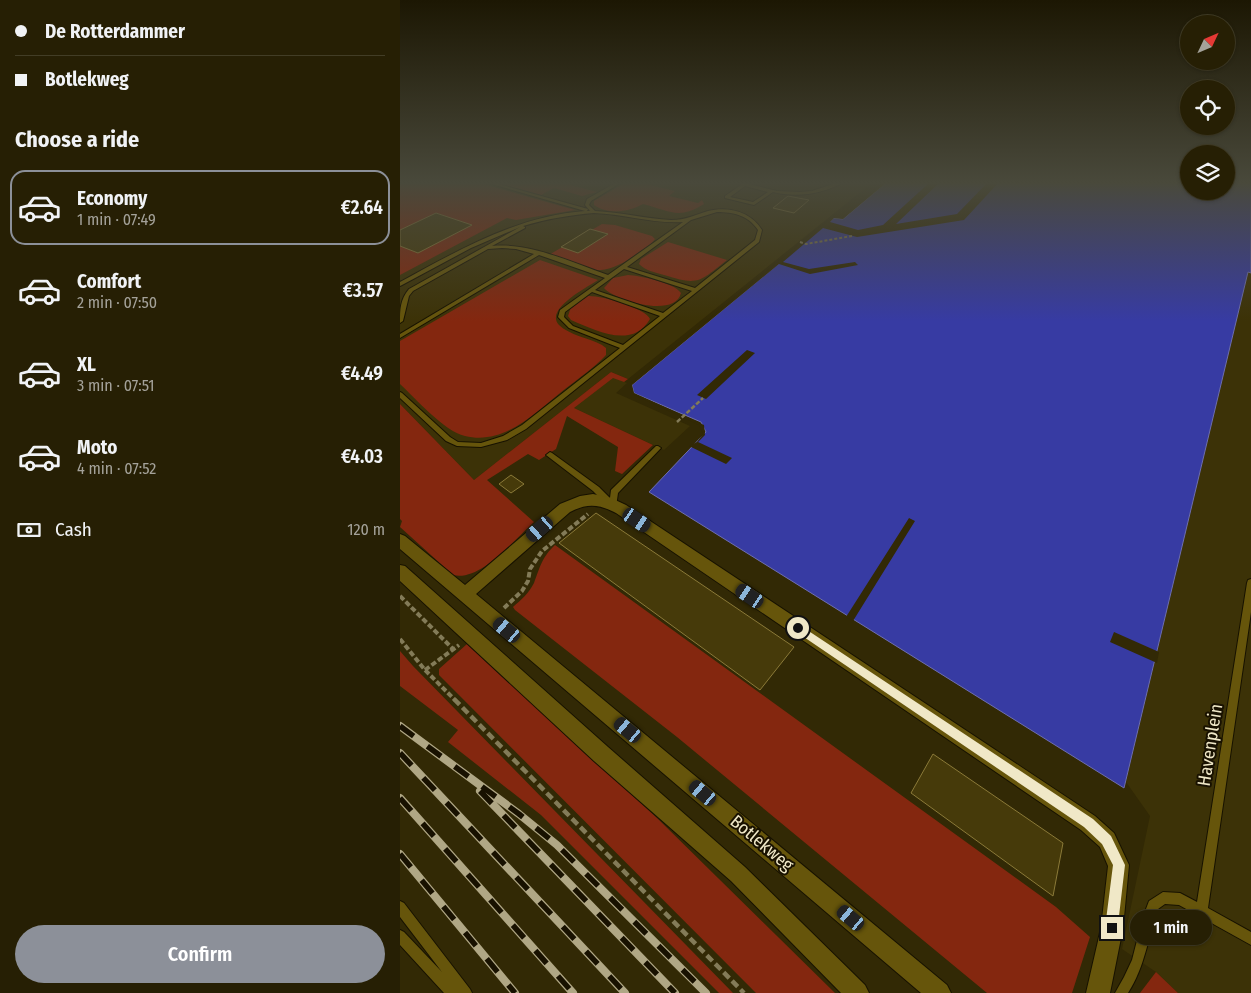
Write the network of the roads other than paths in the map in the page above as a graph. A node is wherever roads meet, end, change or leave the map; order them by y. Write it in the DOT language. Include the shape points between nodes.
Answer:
graph roads {
  1 [pos="509,228"];
  2 [pos="522,228"];
  3 [pos="677,228"];
  4 [pos="759,228"];
  5 [pos="475,254"];
  6 [pos="537,254"];
  7 [pos="622,268"];
  8 [pos="608,277"];
  9 [pos="400,284"];
  10 [pos="590,290"];
  11 [pos="695,290"];
  12 [pos="663,315"];
  13 [pos="400,321"];
  14 [pos="400,336"];
  15 [pos="623,347"];
  16 [pos="400,394"];
  17 [pos="658,448"];
  18 [pos="550,455"];
  19 [pos="609,502"];
  20 [pos="400,540"];
  21 [pos="400,570"];
  22 [pos="1251,583"];
  23 [pos="464,595"];
  24 [pos="400,907"];
  25 [pos="1202,911"];
  26 [pos="400,936"];
  27 [pos="1251,939"];
  28 [pos="453,993"];
  29 [pos="466,993"];
  30 [pos="857,993"];
  31 [pos="939,993"];
  32 [pos="1098,993"];
  33 [pos="1121,993"];
  1 -- 9 [label="lane" via="474,243"];
  2 -- 5 [label="lane"];
  3 -- 7 [label="lane"];
  4 -- 11 [label="lane" via="761,235 757,241"];
  5 -- 6 [label="lane" via="502,246"];
  5 -- 13 [label="lane" via="411,290 406,296"];
  6 -- 8 [label="lane"];
  6 -- 14 [label="lane"];
  7 -- 8 [label="lane"];
  7 -- 11 [label="lane"];
  8 -- 10 [label="lane"];
  10 -- 12 [label="lane"];
  10 -- 15 [label="lane" via="568,306 561,317 571,327"];
  11 -- 12 [label="lane"];
  12 -- 15 [label="lane"];
  15 -- 16 [label="lane" via="524,426 492,443 457,444"];
  17 -- 19 [label="lane" via="618,487"];
  18 -- 19 [label="lane"];
  19 -- 23 [label="street" via="594,498 565,508"];
  19 -- 32 [label="street" via="1088,823 1106,840 1119,865 1112,928"];
  20 -- 23 [label="street, Botlekweg"];
  21 -- 30 [label="street" via="738,874"];
  22 -- 25 [label="lane, Havenplein"];
  23 -- 31 [label="street, Botlekweg"];
  24 -- 29 [label="lane"];
  25 -- 27 [label="lane"];
  25 -- 33 [label="lane" via="1180,898 1164,898 1153,905 1140,960"];
  26 -- 28 [label="lane"];
}
